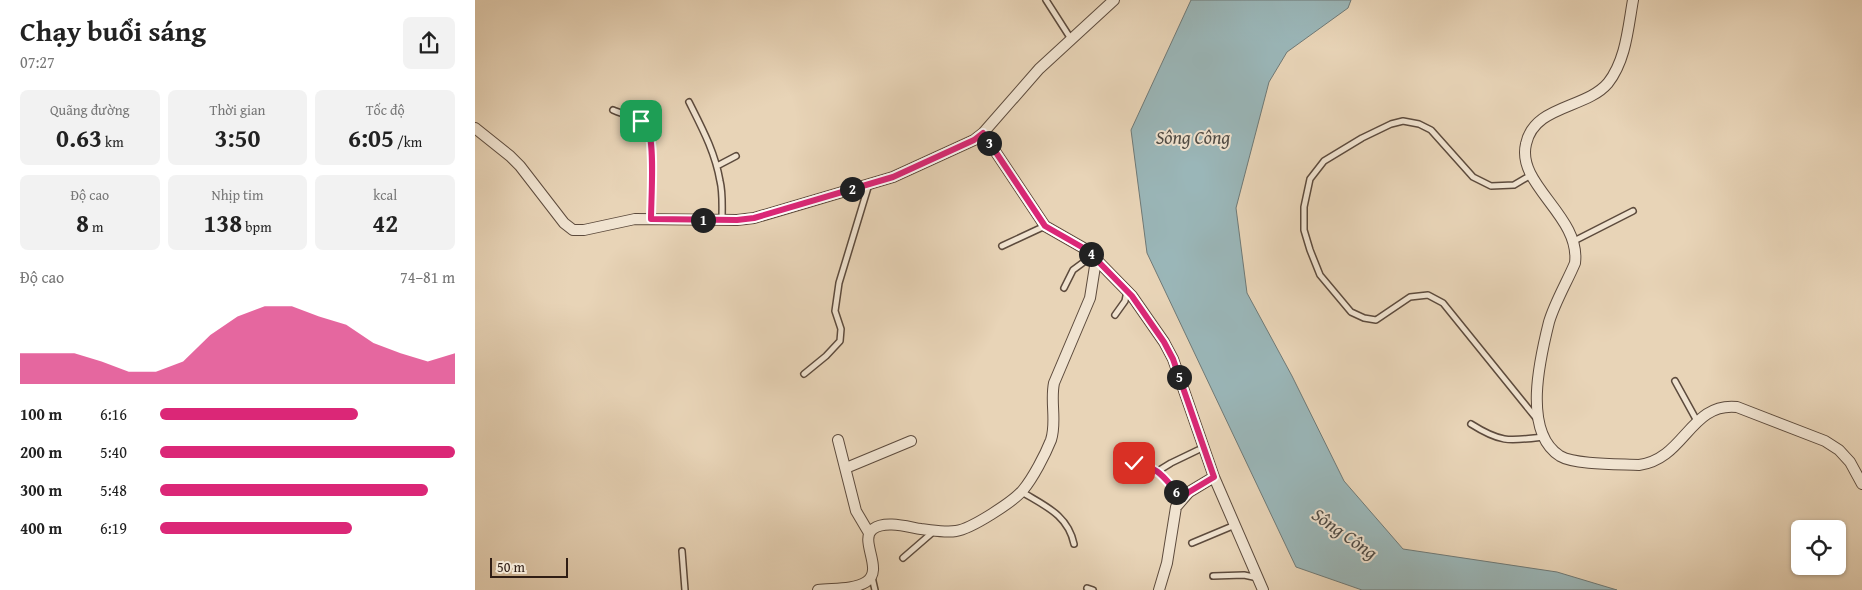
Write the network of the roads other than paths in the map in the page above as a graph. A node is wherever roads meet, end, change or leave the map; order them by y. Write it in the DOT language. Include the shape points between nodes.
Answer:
graph roads {
  1 [pos="1047,0"];
  2 [pos="1114,0"];
  3 [pos="1633,0"];
  4 [pos="1072,39"];
  5 [pos="689,102"];
  6 [pos="613,110"];
  7 [pos="475,128"];
  8 [pos="983,133"];
  9 [pos="736,156"];
  10 [pos="717,166"];
  11 [pos="1528,177"];
  12 [pos="869,184"];
  13 [pos="1633,211"];
  14 [pos="651,219"];
  15 [pos="722,220"];
  16 [pos="1045,226"];
  17 [pos="1574,241"];
  18 [pos="1002,246"];
  19 [pos="1094,257"];
  20 [pos="1064,288"];
  21 [pos="1127,291"];
  22 [pos="1115,315"];
  23 [pos="804,374"];
  24 [pos="1675,381"];
  25 [pos="1539,422"];
  26 [pos="1698,422"];
  27 [pos="1471,424"];
  28 [pos="1544,437"];
  29 [pos="838,440"];
  30 [pos="911,441"];
  31 [pos="1198,450"];
  32 [pos="1124,457"];
  33 [pos="846,468"];
  34 [pos="1158,471"];
  35 [pos="1214,477"];
  36 [pos="1862,484"];
  37 [pos="1022,492"];
  38 [pos="1182,498"];
  39 [pos="1235,525"];
  40 [pos="935,530"];
  41 [pos="869,533"];
  42 [pos="1192,543"];
  43 [pos="1074,544"];
  44 [pos="682,552"];
  45 [pos="903,558"];
  46 [pos="1213,576"];
  47 [pos="872,577"];
  48 [pos="1258,578"];
  49 [pos="685,590"];
  50 [pos="818,590"];
  51 [pos="875,590"];
  52 [pos="1159,590"];
  53 [pos="1263,590"];
  1 -- 4 [label="lane"];
  2 -- 4 [label="street"];
  3 -- 11 [label="street" via="1621,61 1615,73 1595,93 1551,114 1530,132 1525,146"];
  4 -- 8 [label="street" via="1029,80"];
  5 -- 10 [label="lane" via="707,136"];
  6 -- 14 [label="lane" via="641,121 648,128 652,169"];
  7 -- 14 [label="street" via="510,156 573,230"];
  8 -- 12 [label="street" via="909,170"];
  8 -- 16 [label="street"];
  9 -- 10 [label="lane"];
  10 -- 15 [label="lane"];
  11 -- 17 [label="street"];
  11 -- 25 [label="lane" via="1514,185 1491,186 1473,177 1431,130 1403,121 1362,138 1324,161 1310,179 1304,207 1304,230 1320,275 1351,312 1376,320 1410,297 1428,295 1443,303"];
  12 -- 15 [label="street" via="754,218"];
  12 -- 23 [label="lane" via="839,283 835,311 841,329 840,342"];
  13 -- 17 [label="lane"];
  14 -- 15 [label="street"];
  16 -- 18 [label="lane"];
  16 -- 19 [label="street" via="1080,245"];
  17 -- 25 [label="street" via="1575,263 1549,322 1536,389"];
  19 -- 20 [label="lane" via="1073,270"];
  19 -- 21 [label="street"];
  19 -- 37 [label="street" via="1090,298 1051,394 1051,440"];
  21 -- 22 [label="lane" via="1125,302"];
  21 -- 35 [label="street" via="1169,350"];
  24 -- 26 [label="lane"];
  25 -- 28 [label="street"];
  26 -- 28 [label="street" via="1669,453 1659,460 1639,465 1572,460 1551,449"];
  26 -- 36 [label="street" via="1715,409 1737,407 1825,441 1851,462"];
  27 -- 28 [label="lane" via="1489,435 1511,441"];
  29 -- 33 [label="street"];
  30 -- 33 [label="street"];
  31 -- 34 [label="lane"];
  32 -- 34 [label="lane"];
  33 -- 41 [label="street" via="856,511"];
  34 -- 38 [label="lane"];
  35 -- 38 [label="street"];
  35 -- 39 [label="street"];
  37 -- 40 [label="street" via="966,529 954,532"];
  37 -- 43 [label="lane" via="1058,515 1068,526"];
  38 -- 52 [label="street" via="1173,516 1169,553"];
  39 -- 42 [label="lane"];
  39 -- 48 [label="street"];
  40 -- 41 [label="street" via="888,525"];
  40 -- 45 [label="lane"];
  41 -- 47 [label="street"];
  44 -- 49 [label="lane"];
  46 -- 48 [label="lane"];
  47 -- 50 [label="street" via="856,586"];
  47 -- 51 [label="lane"];
  48 -- 53 [label="street"];
}
